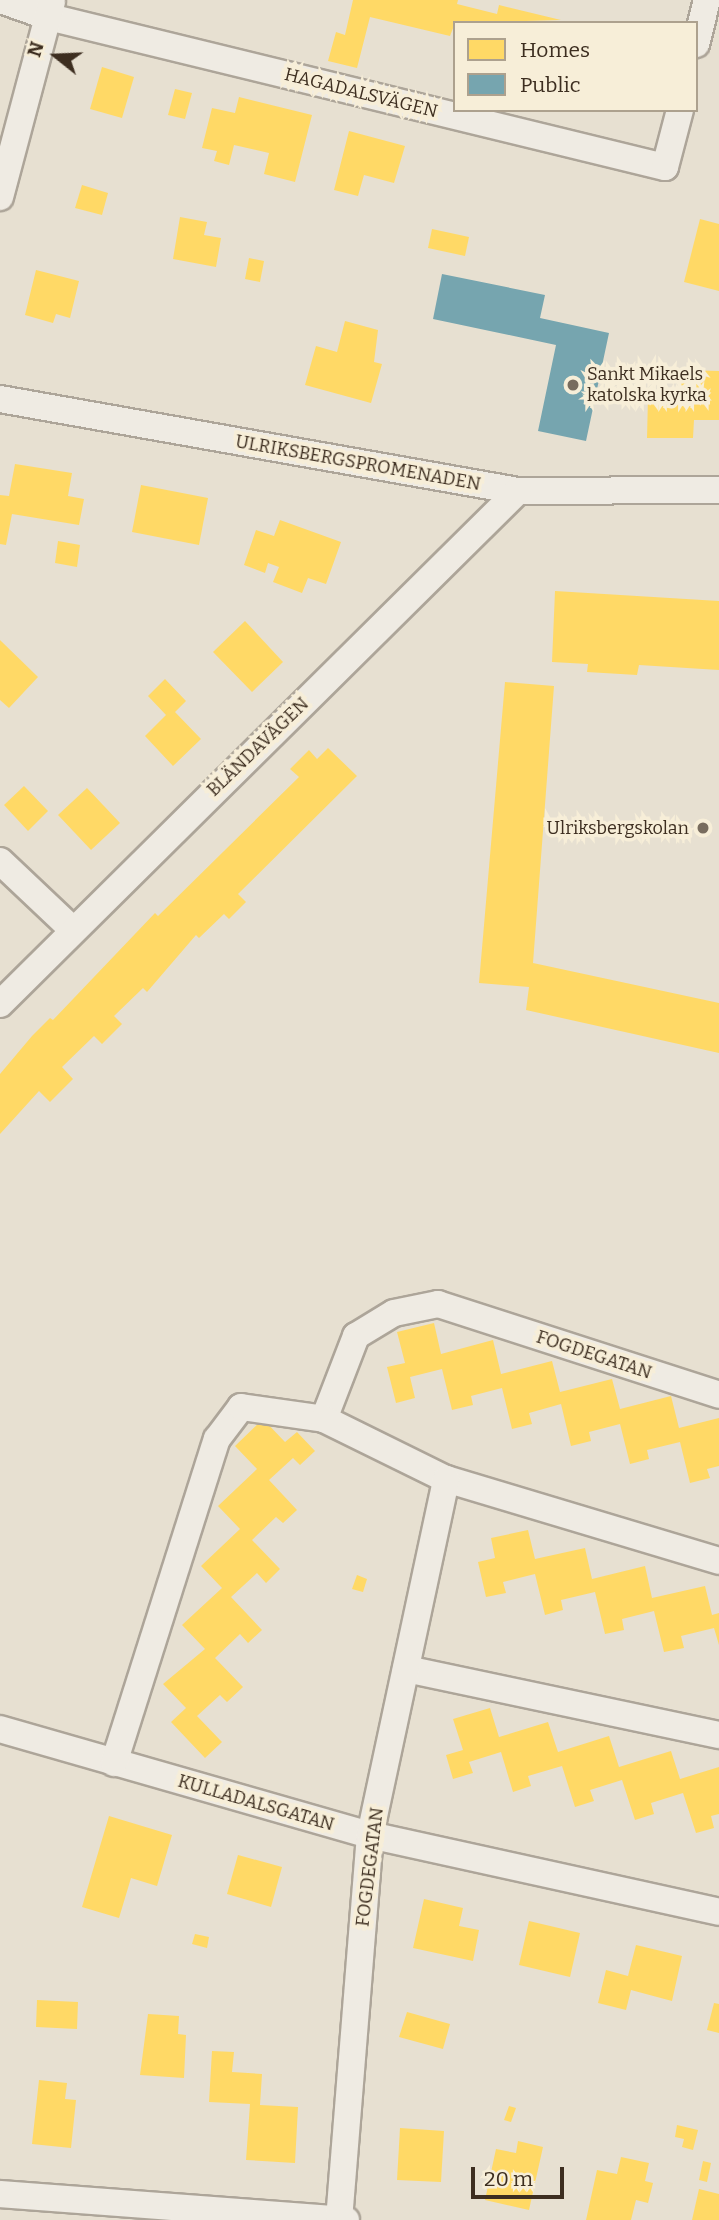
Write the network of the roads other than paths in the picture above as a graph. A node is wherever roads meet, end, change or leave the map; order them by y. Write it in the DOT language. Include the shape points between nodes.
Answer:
graph roads {
  1 [pos="1,0"];
  2 [pos="707,0"];
  3 [pos="51,8"];
  4 [pos="698,36"];
  5 [pos="679,112"];
  6 [pos="0,197"];
  7 [pos="0,399"];
  8 [pos="719,490"];
  9 [pos="518,491"];
  10 [pos="0,861"];
  11 [pos="72,929"];
  12 [pos="0,1004"];
  13 [pos="719,1395"];
  14 [pos="324,1419"];
  15 [pos="446,1479"];
  16 [pos="719,1561"];
  17 [pos="406,1669"];
  18 [pos="0,1729"];
  19 [pos="719,1735"];
  20 [pos="114,1763"];
  21 [pos="370,1835"];
  22 [pos="719,1912"];
  23 [pos="0,2194"];
  24 [pos="341,2220"];
  1 -- 3 [label="street, HAGADALSVÄGEN"];
  2 -- 4 [label="street"];
  3 -- 5 [label="street, HAGADALSVÄGEN" via="665,167"];
  3 -- 6 [label="street"];
  7 -- 9 [label="street, ULRIKSBERGSPROMENADEN"];
  8 -- 9 [label="street, ULRIKSBERGSPROMENADEN"];
  9 -- 11 [label="street, BLÄNDAVÄGEN"];
  10 -- 11 [label="street"];
  11 -- 12 [label="street, BLÄNDAVÄGEN"];
  13 -- 14 [label="street, FOGDEGATAN" via="438,1304 394,1312 356,1336"];
  14 -- 15 [label="street"];
  14 -- 20 [label="street" via="241,1407 217,1439"];
  15 -- 16 [label="street"];
  15 -- 17 [label="street, FOGDEGATAN"];
  17 -- 19 [label="street"];
  17 -- 21 [label="street, FOGDEGATAN"];
  18 -- 20 [label="street, KULLADALSGATAN"];
  20 -- 21 [label="street, KULLADALSGATAN"];
  21 -- 22 [label="street, KULLADALSGATAN"];
  21 -- 24 [label="street, FOGDEGATAN"];
  23 -- 24 [label="street"];
}
